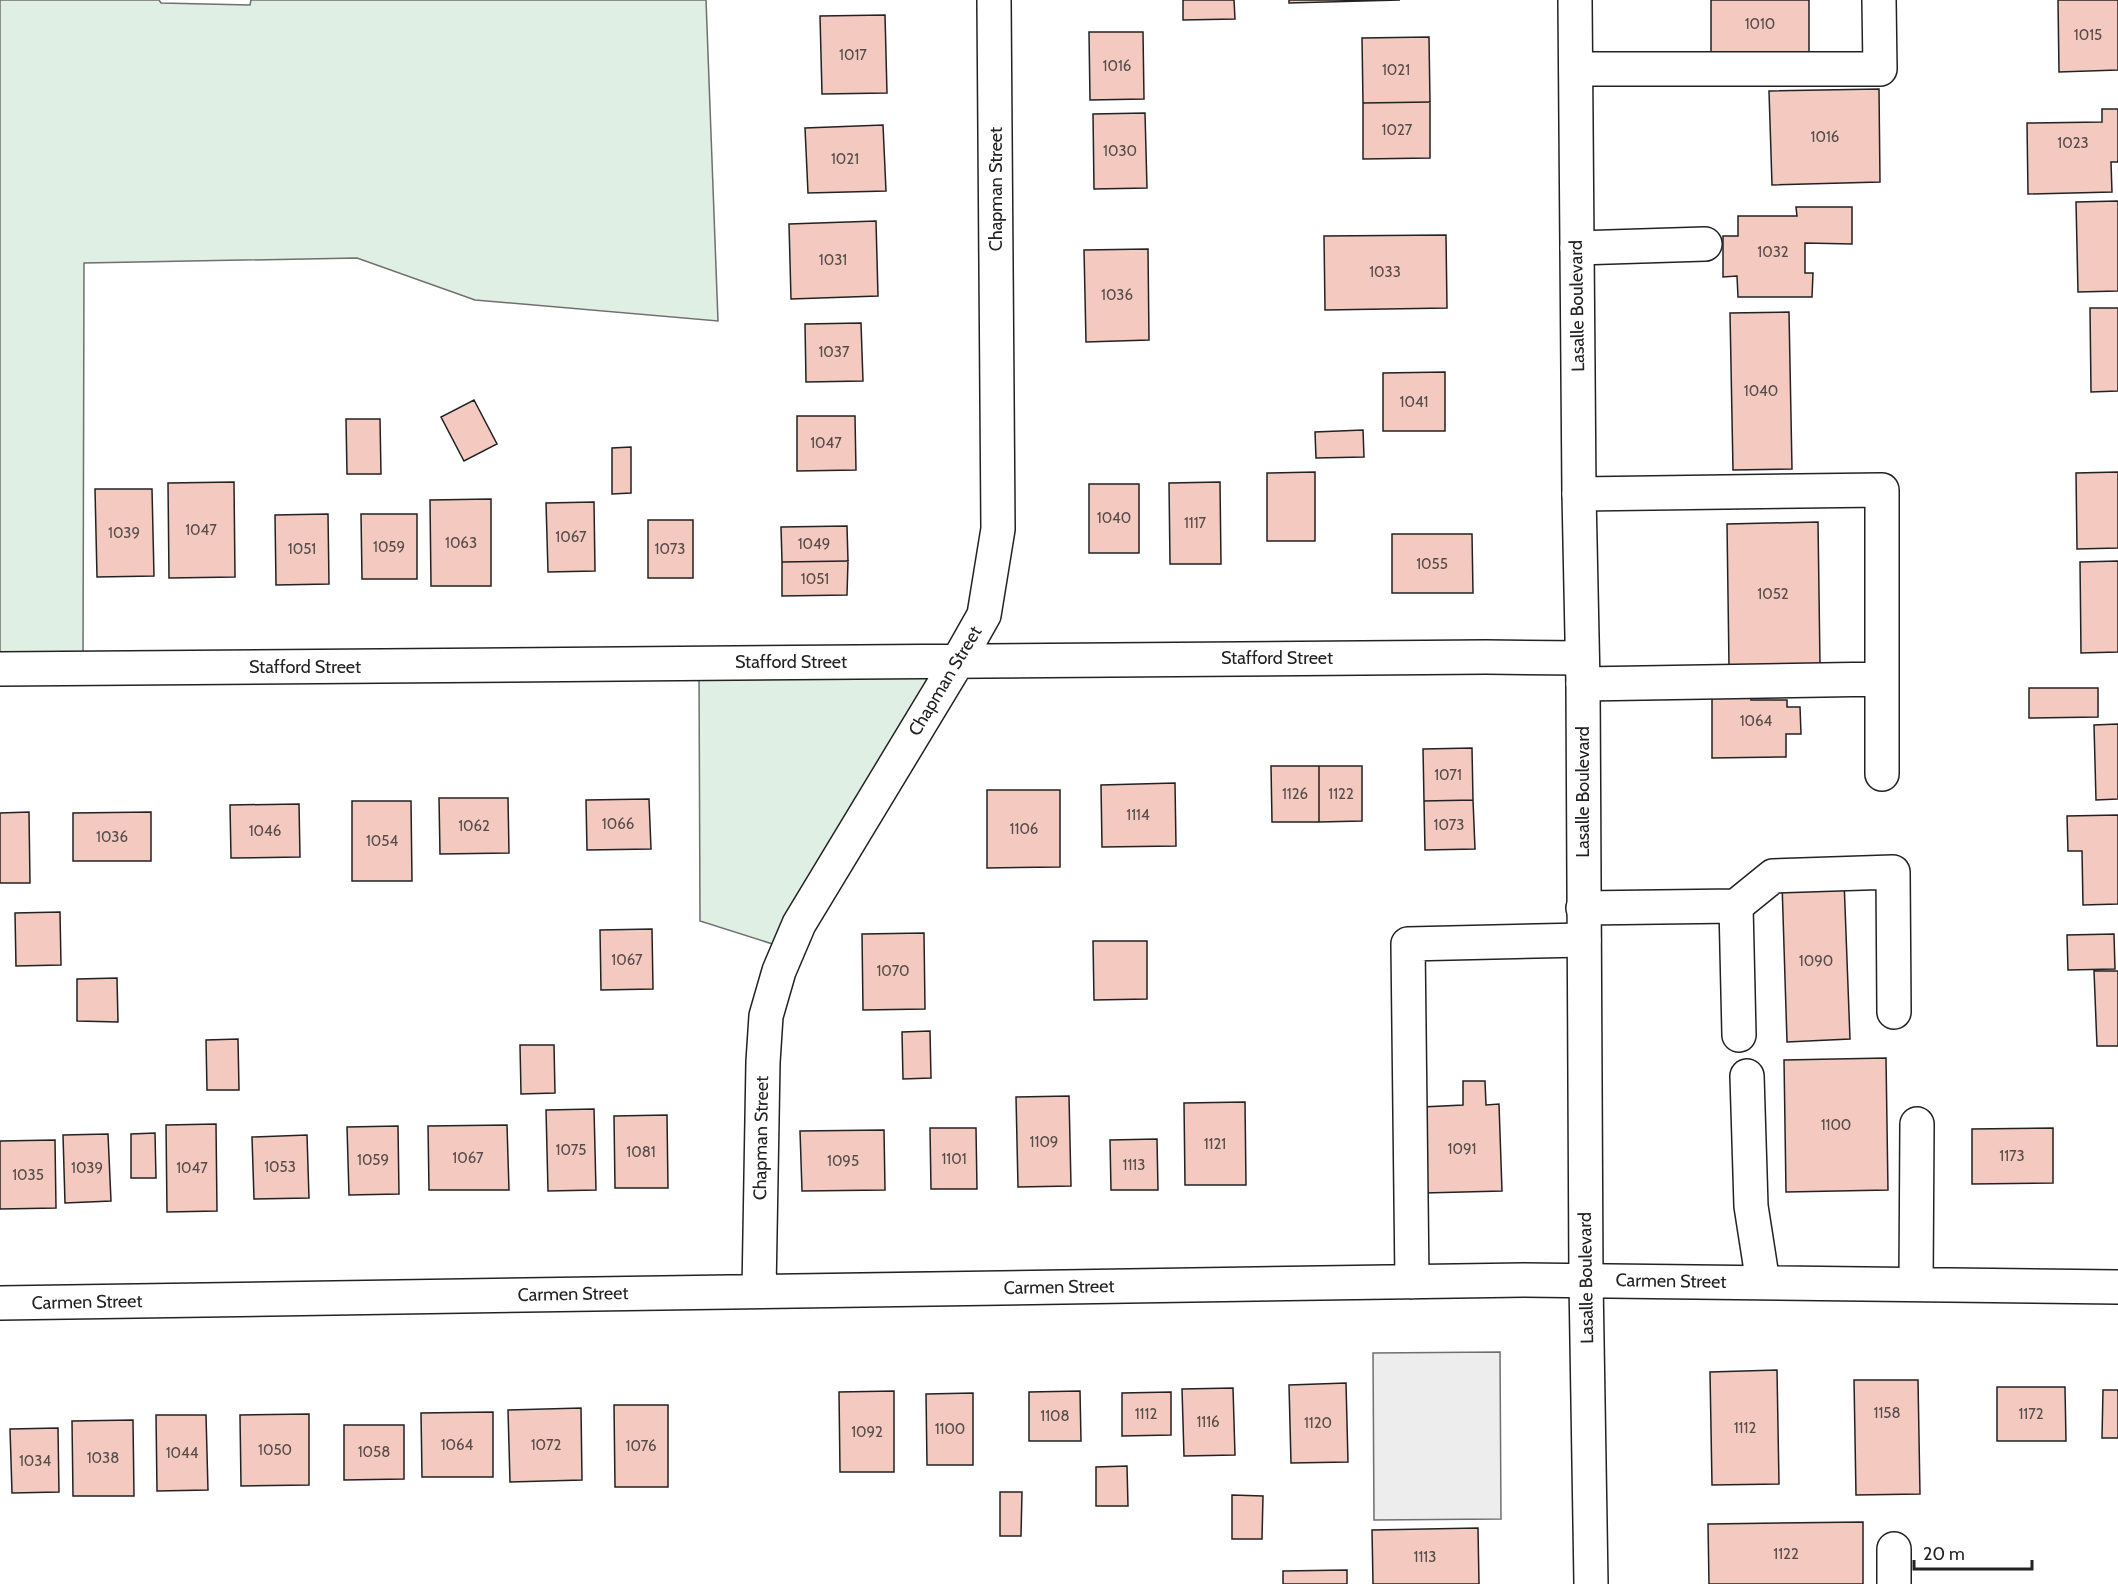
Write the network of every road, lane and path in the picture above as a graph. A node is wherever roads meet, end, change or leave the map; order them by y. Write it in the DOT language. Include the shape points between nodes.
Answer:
graph roads {
  1 [pos="994,0"];
  2 [pos="1575,0"];
  3 [pos="1879,0"];
  4 [pos="1576,69"];
  5 [pos="1705,244"];
  6 [pos="1577,248"];
  7 [pos="1579,494"];
  8 [pos="958,661"];
  9 [pos="0,669"];
  10 [pos="1583,671"];
  11 [pos="1882,679"];
  12 [pos="1882,774"];
  13 [pos="1736,906"];
  14 [pos="1583,924"];
  15 [pos="1894,1011"];
  16 [pos="1739,1035"];
  17 [pos="1747,1076"];
  18 [pos="1917,1124"];
  19 [pos="1586,1280"];
  20 [pos="1412,1282"];
  21 [pos="1763,1282"];
  22 [pos="1916,1284"];
  23 [pos="2118,1287"];
  24 [pos="759,1291"];
  25 [pos="0,1303"];
  26 [pos="1894,1549"];
  27 [pos="1592,1584"];
  28 [pos="1894,1584"];
  1 -- 8 [label="street, Chapman Street" via="998,529 984,615"];
  2 -- 4 [label="street, Lasalle Boulevard"];
  3 -- 4 [label="street" via="1880,69"];
  4 -- 6 [label="street, Lasalle Boulevard"];
  5 -- 6 [label="street"];
  6 -- 7 [label="street, Lasalle Boulevard"];
  7 -- 10 [label="street, Lasalle Boulevard"];
  7 -- 11 [label="street" via="1882,490"];
  8 -- 9 [label="street, Stafford Street"];
  8 -- 10 [label="street, Stafford Street" via="1474,657"];
  8 -- 24 [label="street, Chapman Street" via="804,915 779,971 766,1016 763,1062"];
  10 -- 11 [label="street, Stafford Street"];
  10 -- 14 [label="street, Lasalle Boulevard"];
  11 -- 12 [label="street"];
  13 -- 14 [label="street"];
  13 -- 15 [label="street" via="1773,876 1893,872"];
  13 -- 16 [label="street"];
  14 -- 19 [label="street, Lasalle Boulevard"];
  14 -- 20 [label="street" via="1408,944"];
  17 -- 21 [label="street" via="1751,1206"];
  18 -- 22 [label="street"];
  19 -- 20 [label="street, Carmen Street"];
  19 -- 21 [label="street, Carmen Street"];
  19 -- 27 [label="street, Lasalle Boulevard"];
  20 -- 24 [label="street, Carmen Street"];
  21 -- 22 [label="street, Carmen Street"];
  22 -- 23 [label="street, Carmen Street"];
  24 -- 25 [label="street, Carmen Street"];
  26 -- 28 [label="street"];
}
